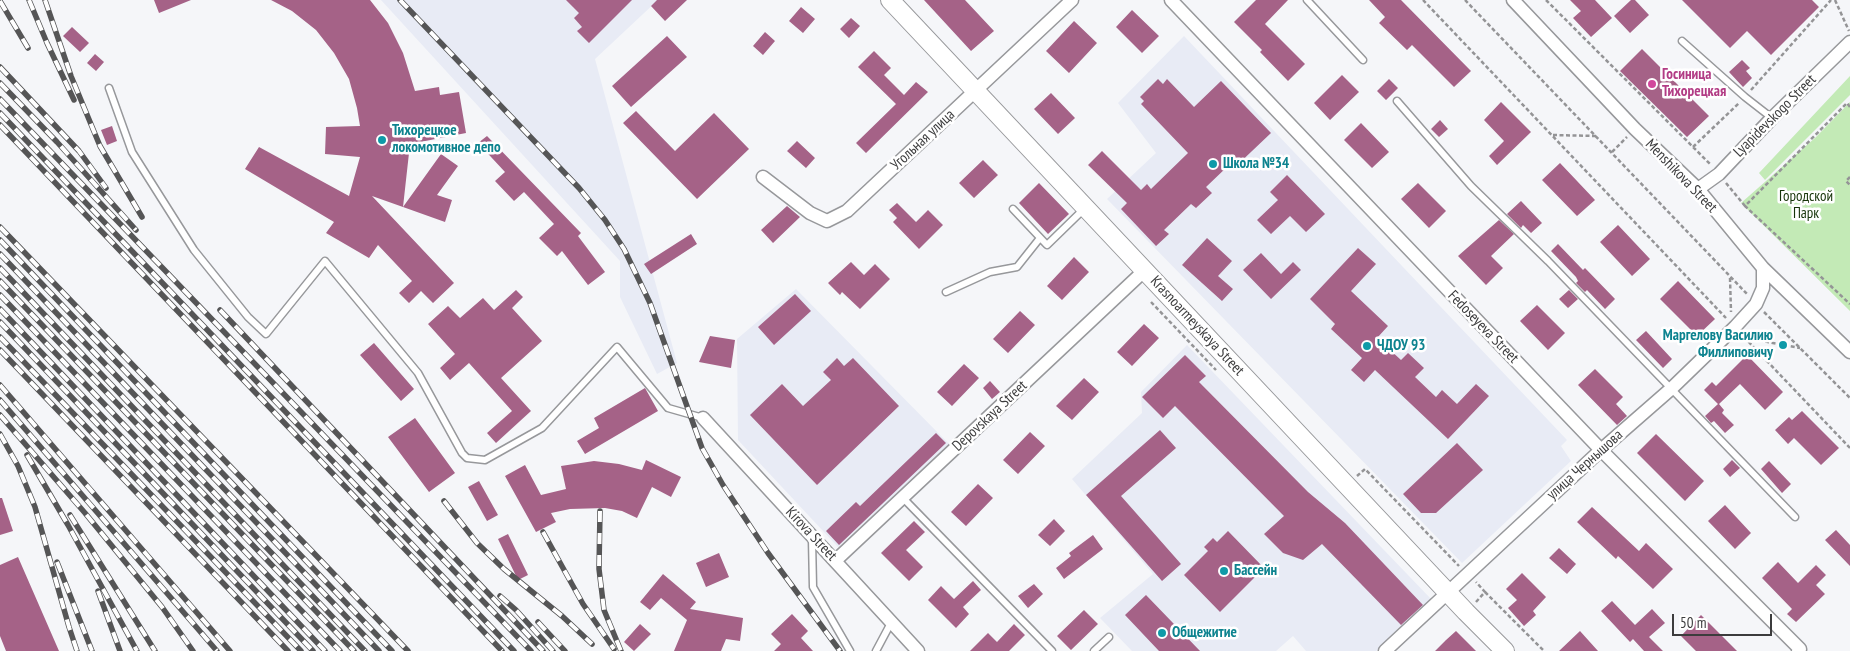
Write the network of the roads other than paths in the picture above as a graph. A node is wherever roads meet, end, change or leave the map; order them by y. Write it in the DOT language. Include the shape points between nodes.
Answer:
graph roads {
  1 [pos="890,0"];
  2 [pos="1072,0"];
  3 [pos="1171,0"];
  4 [pos="1307,0"];
  5 [pos="1513,0"];
  6 [pos="1682,40"];
  7 [pos="1850,42"];
  8 [pos="1363,60"];
  9 [pos="109,88"];
  10 [pos="976,90"];
  11 [pos="1397,101"];
  12 [pos="1772,118"];
  13 [pos="763,177"];
  14 [pos="1698,189"];
  15 [pos="1086,207"];
  16 [pos="1014,209"];
  17 [pos="1040,238"];
  18 [pos="1763,268"];
  19 [pos="1145,270"];
  20 [pos="946,292"];
  21 [pos="1850,352"];
  22 [pos="1672,388"];
  23 [pos="703,418"];
  24 [pos="1601,450"];
  25 [pos="903,498"];
  26 [pos="1795,517"];
  27 [pos="812,535"];
  28 [pos="836,561"];
  29 [pos="1448,592"];
  30 [pos="892,621"];
  31 [pos="1109,637"];
  32 [pos="1799,650"];
  33 [pos="850,651"];
  34 [pos="876,651"];
  35 [pos="918,651"];
  36 [pos="1052,651"];
  37 [pos="1094,651"];
  38 [pos="1385,651"];
  39 [pos="1505,651"];
  1 -- 10 [label="street, Krasnoarmeyskaya Street"];
  2 -- 10 [label="street, Угольная улица"];
  3 -- 24 [label="street, Fedoseyeva Street"];
  4 -- 8 [label="lane"];
  5 -- 14 [label="street, Menshikova Street" via="1635,129"];
  6 -- 12 [label="lane" via="1745,98"];
  7 -- 12 [label="street, Lyapidevskogo Street"];
  9 -- 23 [label="lane" via="132,152 194,250 248,317 266,334 325,261 418,373 467,458 485,460 542,428 617,347 668,408"];
  10 -- 13 [label="street, Угольная улица" via="846,211 827,221 810,213"];
  10 -- 15 [label="street, Krasnoarmeyskaya Street"];
  11 -- 22 [label="lane" via="1470,186 1548,260"];
  12 -- 14 [label="street, Lyapidevskogo Street" via="1719,174"];
  14 -- 18 [label="street, Menshikova Street"];
  15 -- 17 [label="lane" via="1046,244"];
  15 -- 19 [label="street, Krasnoarmeyskaya Street"];
  16 -- 17 [label="lane"];
  17 -- 20 [label="lane" via="1017,267 990,272"];
  18 -- 21 [label="street, Menshikova Street"];
  18 -- 22 [label="street, улица Чернышова" via="1763,288 1756,304"];
  19 -- 25 [label="street, Depovskaya Street"];
  19 -- 29 [label="street, Krasnoarmeyskaya Street"];
  22 -- 24 [label="street, улица Чернышова"];
  22 -- 26 [label="lane"];
  23 -- 27 [label="street, Kirova Street"];
  24 -- 29 [label="street, улица Чернышова"];
  24 -- 32 [label="street, Fedoseyeva Street"];
  25 -- 28 [label="street, Depovskaya Street"];
  25 -- 36 [label="lane"];
  27 -- 28 [label="street, Kirova Street"];
  27 -- 33 [label="lane" via="813,587"];
  28 -- 30 [label="street, Kirova Street"];
  29 -- 38 [label="street, улица Чернышова"];
  29 -- 39 [label="street, Krasnoarmeyskaya Street"];
  30 -- 34 [label="lane"];
  30 -- 35 [label="street, Kirova Street"];
  31 -- 37 [label="lane"];
}
